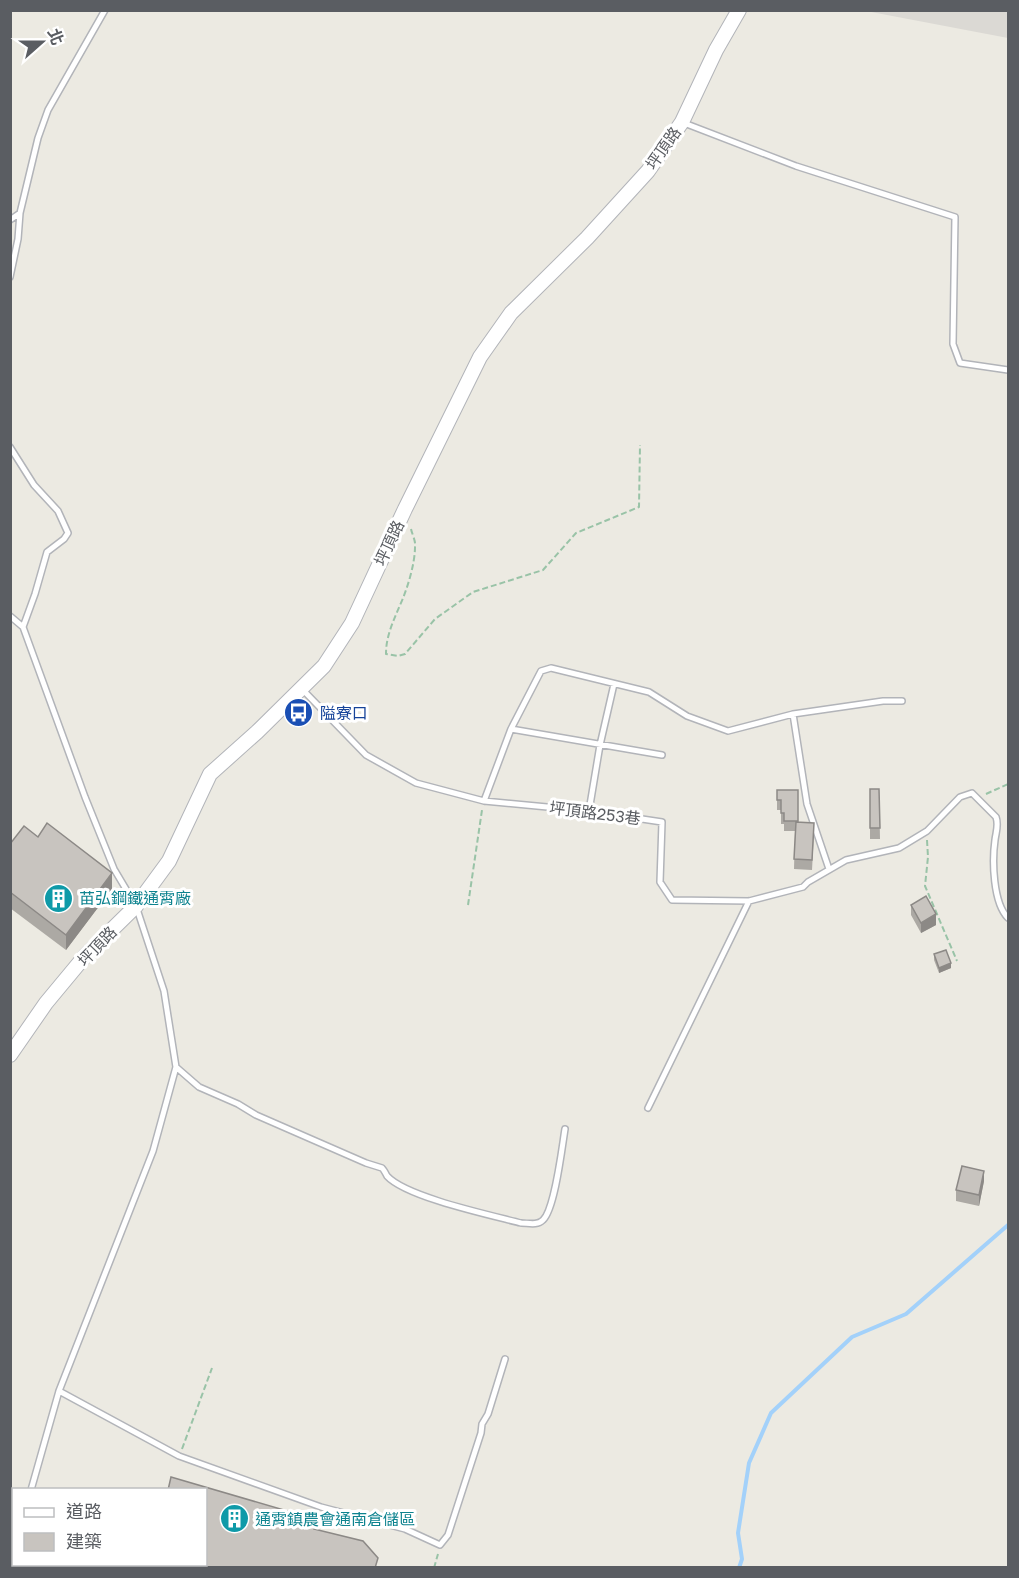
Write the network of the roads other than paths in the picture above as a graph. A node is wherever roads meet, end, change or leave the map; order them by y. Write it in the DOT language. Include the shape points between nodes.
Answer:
graph roads {
  1 [pos="105,10"];
  2 [pos="739,10"];
  3 [pos="682,122"];
  4 [pos="20,213"];
  5 [pos="10,220"];
  6 [pos="10,276"];
  7 [pos="1008,370"];
  8 [pos="10,447"];
  9 [pos="10,616"];
  10 [pos="23,627"];
  11 [pos="614,684"];
  12 [pos="302,689"];
  13 [pos="903,701"];
  14 [pos="793,714"];
  15 [pos="511,729"];
  16 [pos="600,744"];
  17 [pos="662,755"];
  18 [pos="484,801"];
  19 [pos="589,811"];
  20 [pos="829,869"];
  21 [pos="749,901"];
  22 [pos="136,906"];
  23 [pos="1008,918"];
  24 [pos="10,1055"];
  25 [pos="177,1067"];
  26 [pos="648,1108"];
  27 [pos="565,1129"];
  28 [pos="505,1359"];
  29 [pos="58,1391"];
  30 [pos="32,1488"];
  1 -- 4 [label="lane" via="48,110"];
  2 -- 3 [label="street, 坪頂路"];
  3 -- 7 [label="lane" via="796,166 955,217 953,344 960,363"];
  3 -- 12 [label="street, 坪頂路" via="648,171 511,314 480,357 352,622 324,666"];
  4 -- 5 [label="lane"];
  4 -- 6 [label="lane"];
  8 -- 10 [label="lane" via="34,485 58,511 68,533 47,552"];
  9 -- 10 [label="lane"];
  10 -- 22 [label="lane" via="114,869"];
  11 -- 14 [label="lane" via="649,692 687,716 728,731"];
  11 -- 15 [label="lane" via="551,668 541,671"];
  11 -- 16 [label="lane"];
  12 -- 18 [label="lane, 坪頂路253巷" via="366,755 416,783"];
  12 -- 22 [label="street, 坪頂路" via="210,774 169,861"];
  13 -- 14 [label="lane"];
  14 -- 20 [label="lane" via="807,804"];
  15 -- 16 [label="lane"];
  15 -- 18 [label="lane"];
  16 -- 17 [label="lane"];
  16 -- 19 [label="lane"];
  18 -- 19 [label="lane, 坪頂路253巷"];
  19 -- 21 [label="lane, 坪頂路253巷" via="662,822 660,882 672,900"];
  20 -- 21 [label="lane, 坪頂路253巷" via="803,887"];
  20 -- 23 [label="lane, 坪頂路253巷" via="846,860 898,848 927,831 960,797 972,793 998,822 996,886"];
  21 -- 26 [label="lane"];
  22 -- 24 [label="street, 坪頂路" via="85,956"];
  22 -- 25 [label="lane" via="164,991"];
  25 -- 27 [label="lane" via="199,1087 382,1168 395,1182 420,1195 520,1223 537,1224 545,1219 551,1206"];
  25 -- 29 [label="lane" via="153,1151"];
  28 -- 29 [label="lane" via="448,1535 440,1545 405,1529 321,1507 179,1456"];
  29 -- 30 [label="lane"];
}
